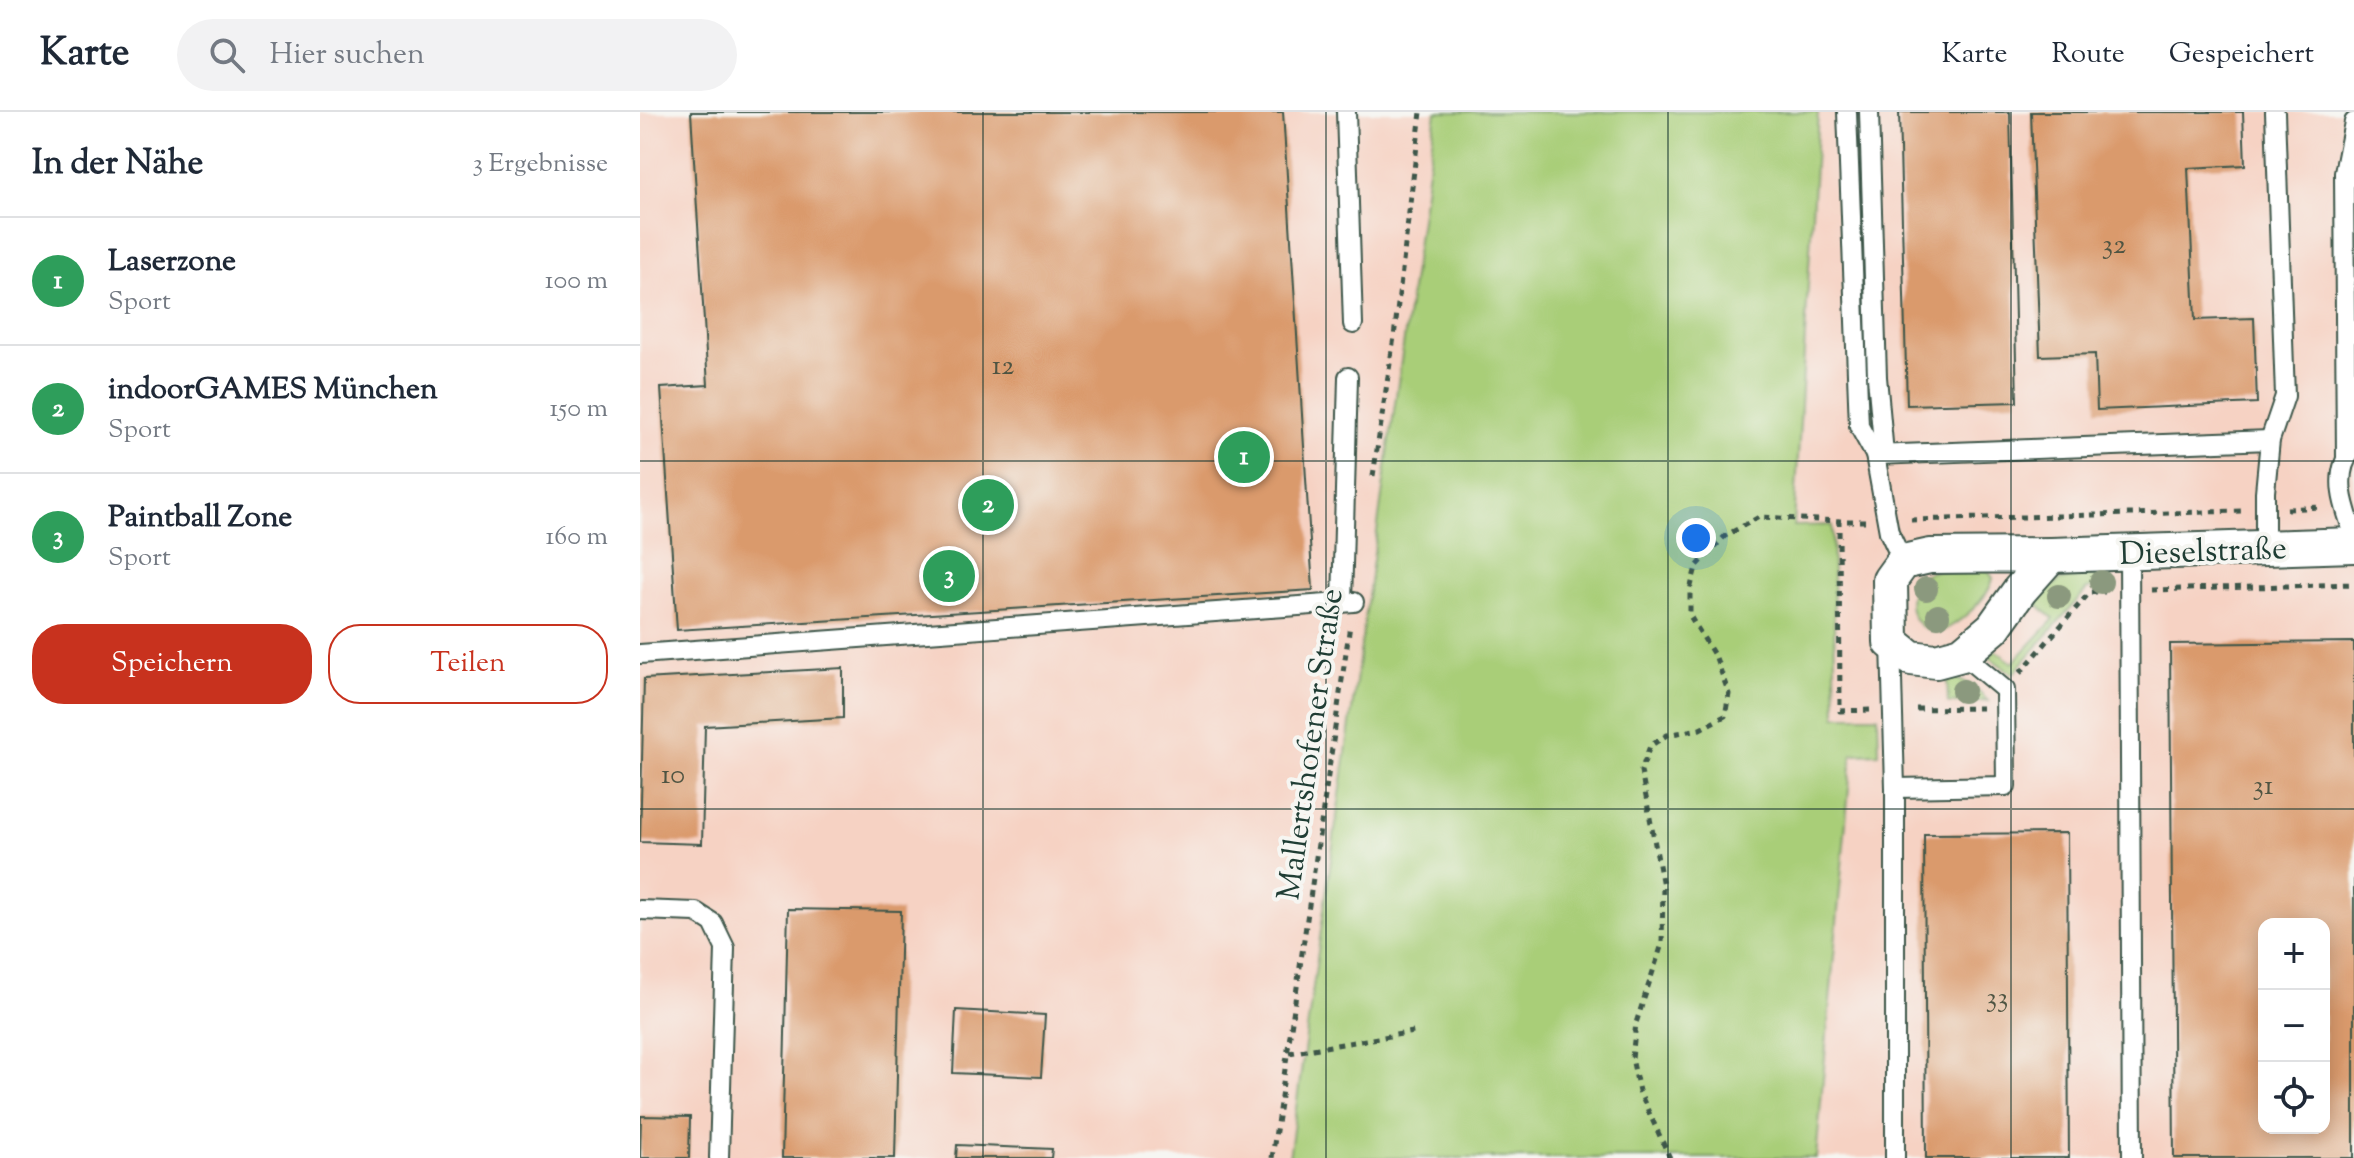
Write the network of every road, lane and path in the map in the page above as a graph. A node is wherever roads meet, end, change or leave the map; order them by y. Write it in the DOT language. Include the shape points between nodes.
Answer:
graph roads {
  1 [pos="1346,112"];
  2 [pos="1421,112"];
  3 [pos="1847,112"];
  4 [pos="1869,112"];
  5 [pos="2275,112"];
  6 [pos="2354,122"];
  7 [pos="1353,324"];
  8 [pos="1348,377"];
  9 [pos="2270,440"];
  10 [pos="2350,452"];
  11 [pos="1880,454"];
  12 [pos="1372,477"];
  13 [pos="1839,521"];
  14 [pos="2354,534"];
  15 [pos="2354,545"];
  16 [pos="2265,547"];
  17 [pos="2129,553"];
  18 [pos="2051,555"];
  19 [pos="1903,562"];
  20 [pos="1348,602"];
  21 [pos="1891,642"];
  22 [pos="640,654"];
  23 [pos="1962,654"];
  24 [pos="1895,788"];
  25 [pos="640,910"];
  26 [pos="1419,1031"];
  27 [pos="1289,1053"];
  28 [pos="719,1158"];
  29 [pos="1272,1158"];
  30 [pos="1670,1158"];
  31 [pos="1895,1158"];
  32 [pos="2132,1158"];
  1 -- 7 [label="lane"];
  2 -- 12 [label="path"];
  3 -- 11 [label="lane" via="1859,426"];
  4 -- 11 [label="lane"];
  5 -- 9 [label="lane" via="2285,396"];
  6 -- 10 [label="lane" via="2344,173"];
  8 -- 20 [label="lane"];
  9 -- 11 [label="lane"];
  9 -- 16 [label="lane"];
  10 -- 14 [label="lane" via="2340,485"];
  11 -- 19 [label="lane" via="1889,532"];
  13 -- 30 [label="path" via="1759,517 1725,536 1696,567 1690,616 1716,658 1729,694 1725,716 1650,746 1641,771 1663,886 1662,944 1636,1023 1632,1058 1639,1091"];
  15 -- 16 [label="street, Dieselstraße"];
  16 -- 17 [label="street, Dieselstraße"];
  17 -- 18 [label="street, Dieselstraße"];
  17 -- 32 [label="lane"];
  18 -- 19 [label="street, Dieselstraße" via="1930,556"];
  18 -- 23 [label="street" via="1993,628"];
  19 -- 21 [label="street" via="1890,580"];
  20 -- 22 [label="lane"];
  20 -- 27 [label="path, Mallertshofener Straße"];
  21 -- 23 [label="street" via="1911,658 1936,661"];
  21 -- 24 [label="lane"];
  23 -- 24 [label="lane" via="2005,690 2006,786"];
  24 -- 31 [label="lane"];
  25 -- 28 [label="lane" via="696,912 713,923 725,948"];
  26 -- 27 [label="path"];
  27 -- 29 [label="path, Mallertshofener Straße"];
}
